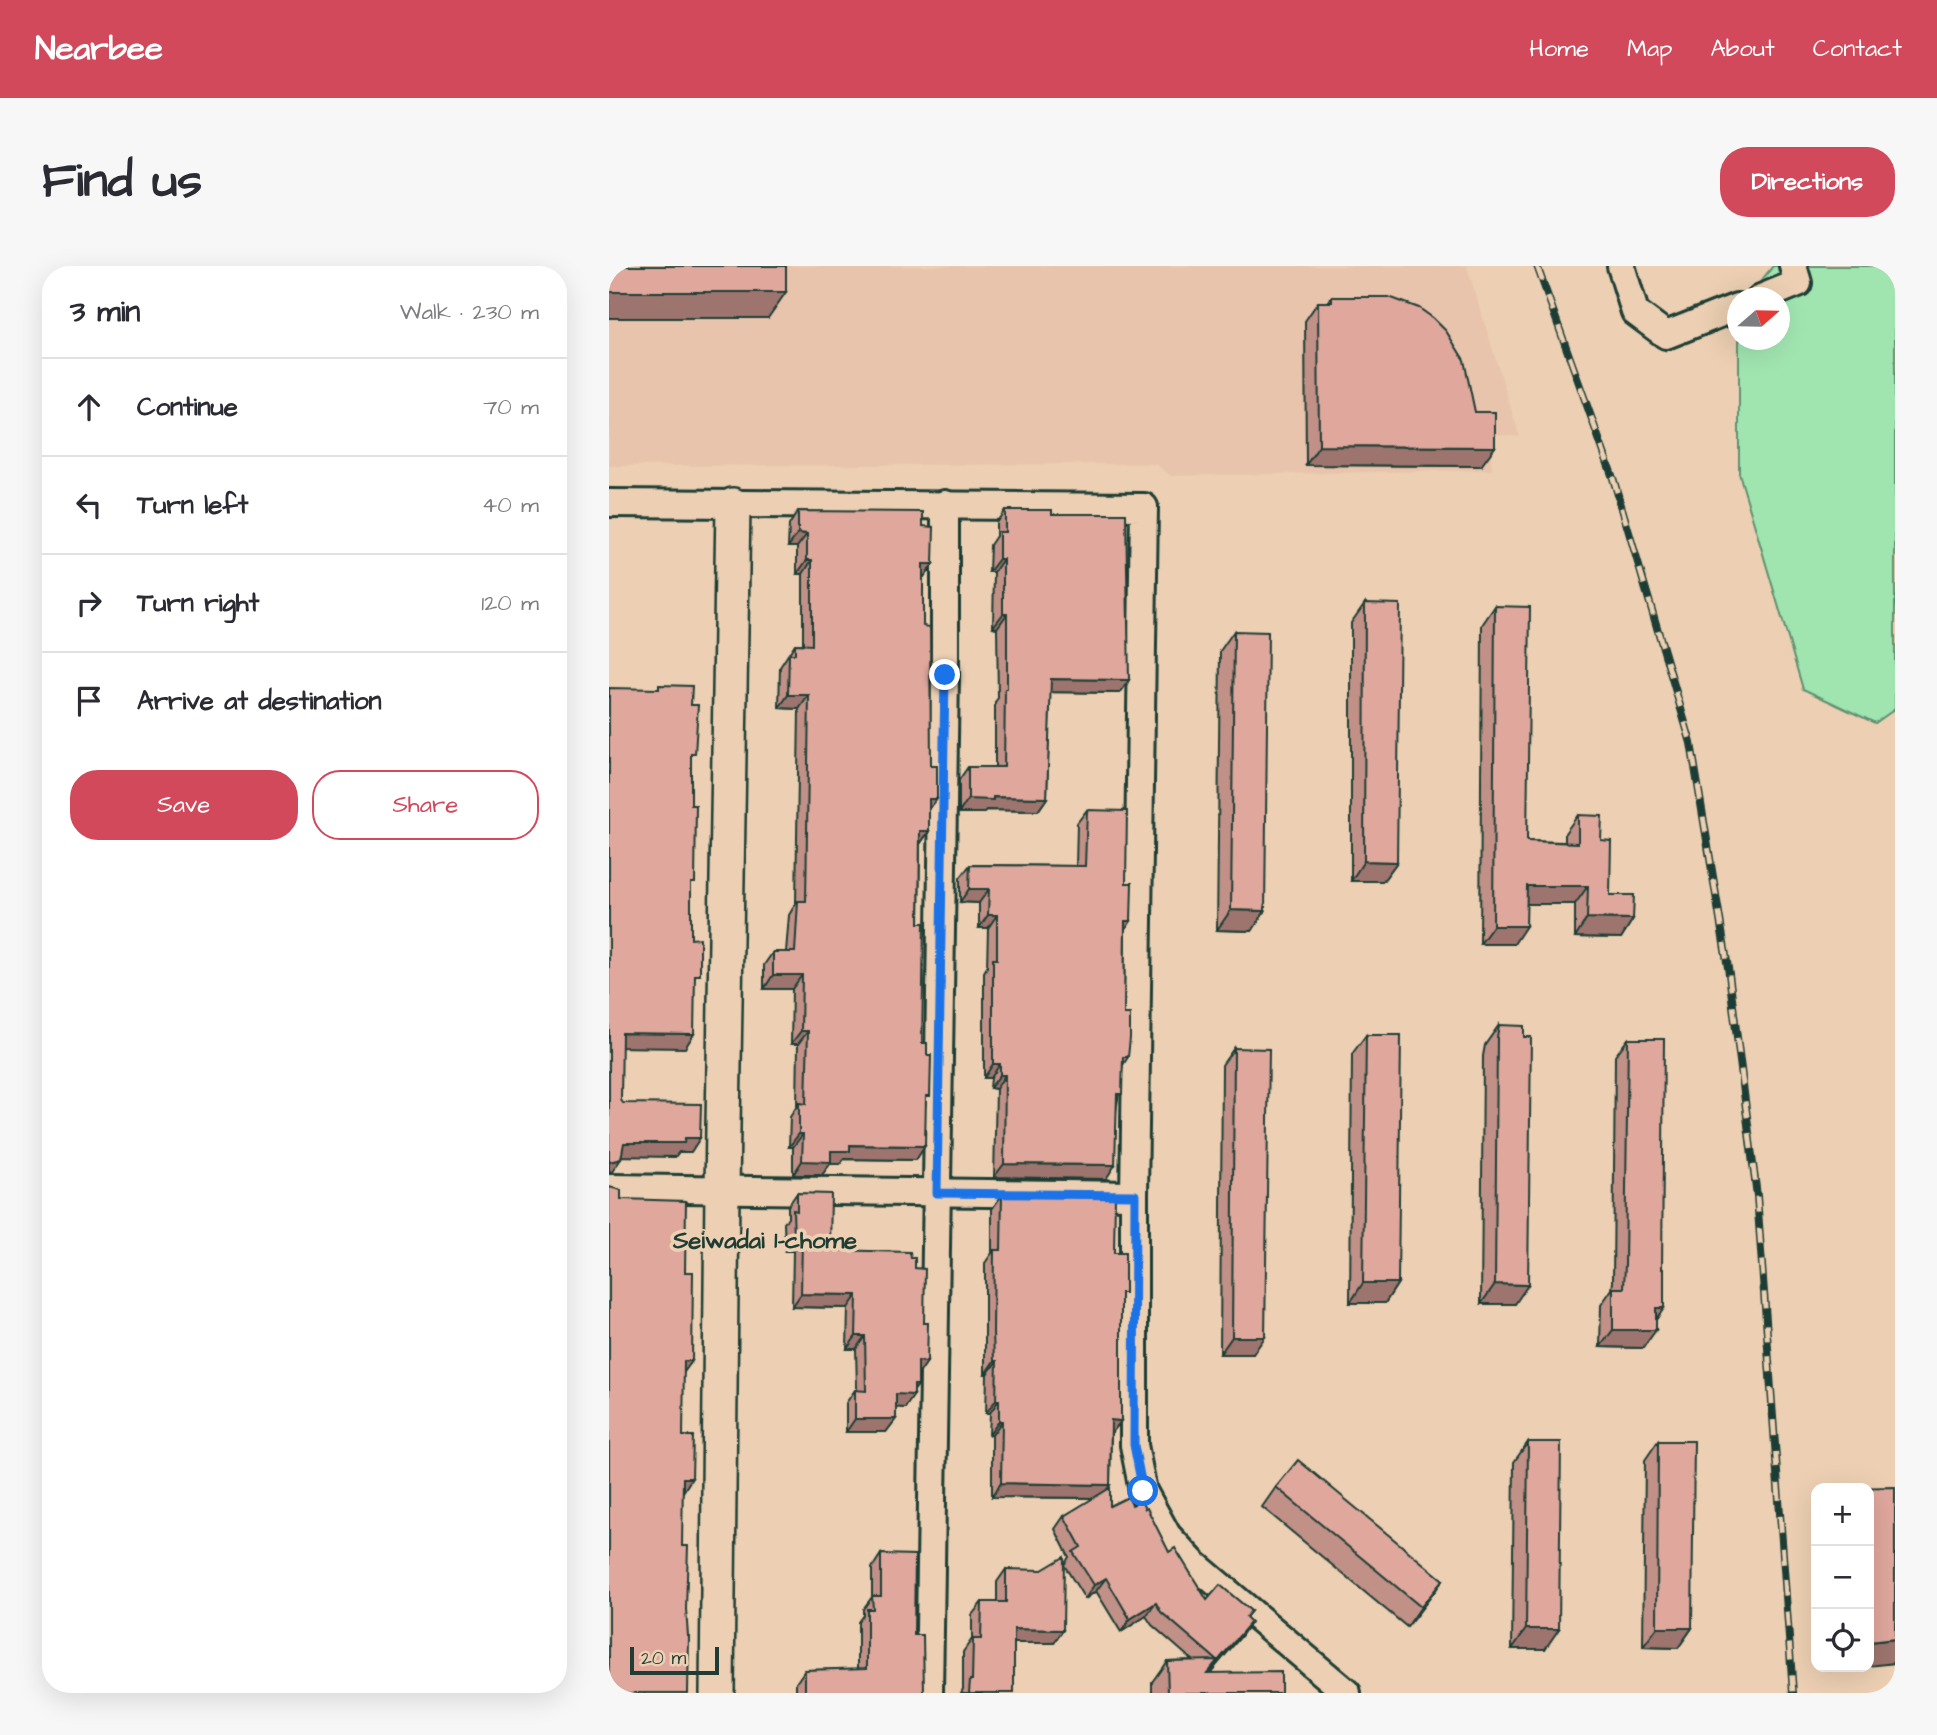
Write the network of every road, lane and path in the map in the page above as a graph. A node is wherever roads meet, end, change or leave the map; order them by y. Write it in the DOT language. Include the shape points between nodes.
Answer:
graph roads {
  1 [pos="1621,266"];
  2 [pos="1793,266"];
  3 [pos="1788,287"];
  4 [pos="1727,311"];
  5 [pos="609,503"];
  6 [pos="945,504"];
  7 [pos="733,505"];
  8 [pos="609,1188"];
  9 [pos="722,1189"];
  10 [pos="937,1193"];
  11 [pos="1135,1195"];
  12 [pos="717,1693"];
  13 [pos="929,1693"];
  14 [pos="1347,1693"];
  1 -- 4 [label="street" via="1635,312 1665,335"];
  2 -- 3 [label="street" via="1798,283"];
  5 -- 7 [label="street"];
  6 -- 7 [label="street"];
  6 -- 10 [label="street"];
  6 -- 11 [label="street" via="1144,507"];
  7 -- 9 [label="street"];
  8 -- 9 [label="street"];
  9 -- 10 [label="street"];
  9 -- 12 [label="street"];
  10 -- 11 [label="street"];
  10 -- 13 [label="street"];
  11 -- 14 [label="street" via="1134,1445 1143,1491 1167,1535 1193,1563"];
}
